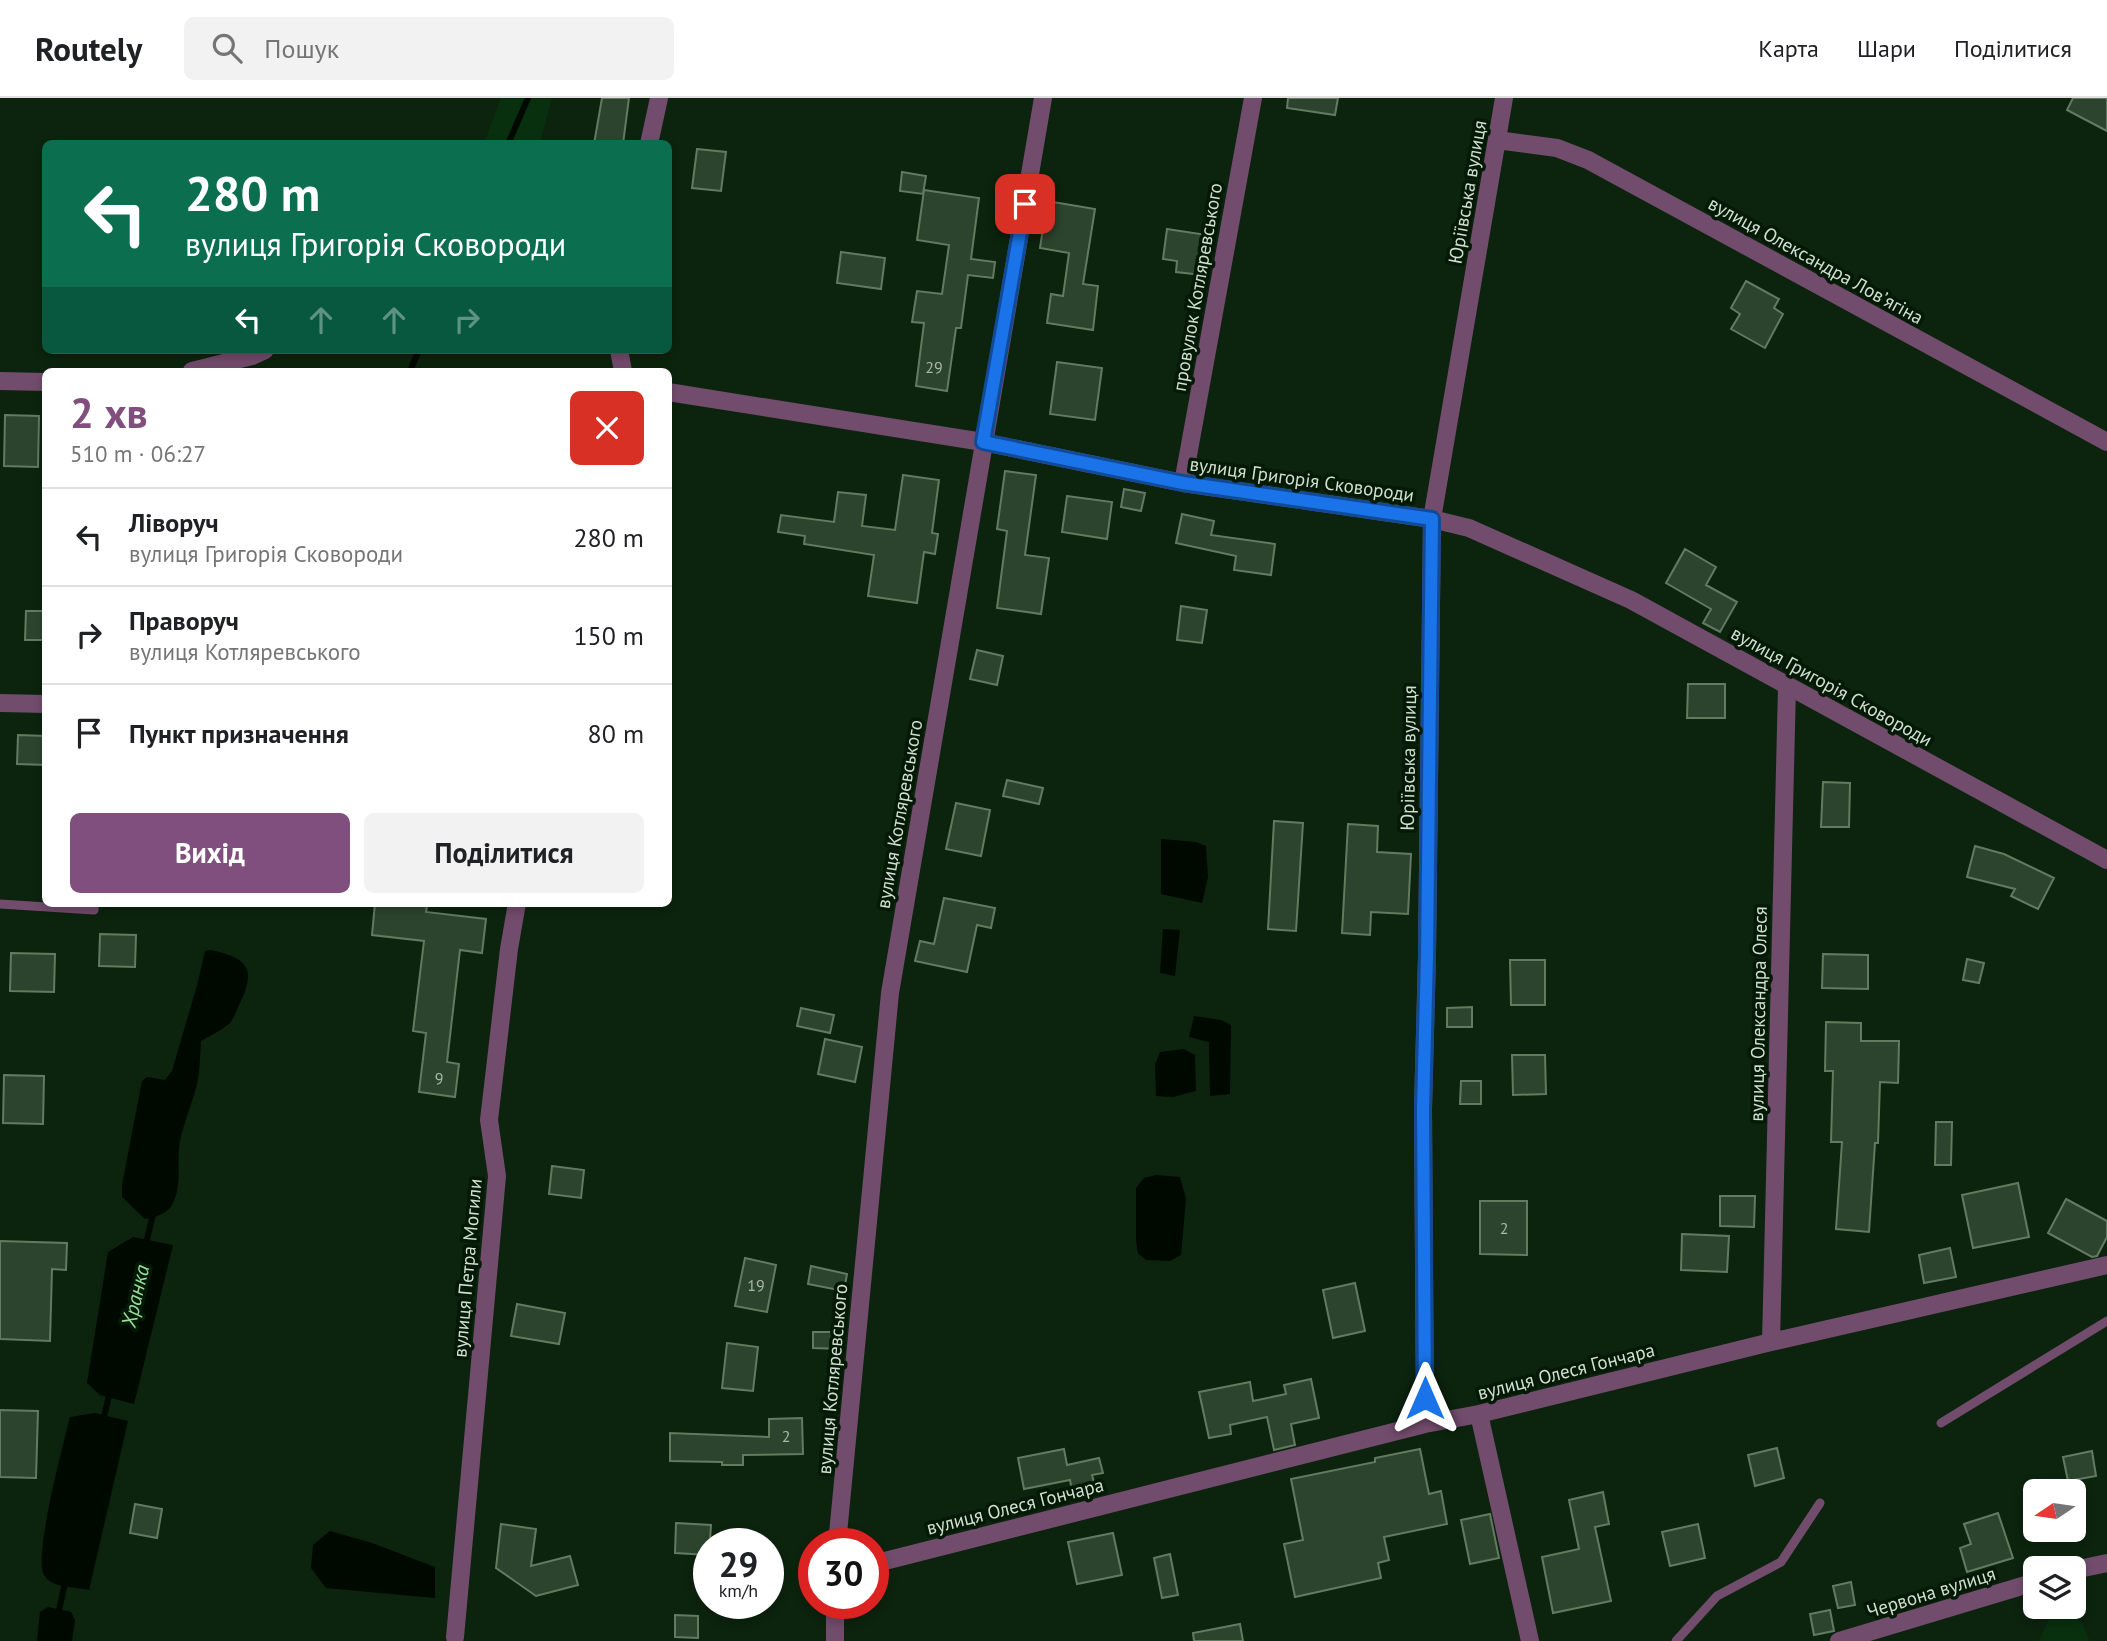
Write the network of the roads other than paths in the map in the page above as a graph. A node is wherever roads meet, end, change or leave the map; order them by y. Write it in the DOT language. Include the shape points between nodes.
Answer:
graph roads {
  1 [pos="659,98"];
  2 [pos="1043,98"];
  3 [pos="1253,98"];
  4 [pos="1504,98"];
  5 [pos="1497,139"];
  6 [pos="650,140"];
  7 [pos="256,354"];
  8 [pos="204,368"];
  9 [pos="0,381"];
  10 [pos="42,382"];
  11 [pos="672,393"];
  12 [pos="983,442"];
  13 [pos="2107,442"];
  14 [pos="1183,483"];
  15 [pos="1432,519"];
  16 [pos="1787,687"];
  17 [pos="0,703"];
  18 [pos="42,705"];
  19 [pos="2107,860"];
  20 [pos="0,904"];
  21 [pos="42,907"];
  22 [pos="47,907"];
  23 [pos="94,907"];
  24 [pos="516,907"];
  25 [pos="2107,1265"];
  26 [pos="2107,1321"];
  27 [pos="1771,1342"];
  28 [pos="1479,1414"];
  29 [pos="1941,1423"];
  30 [pos="1425,1424"];
  31 [pos="1820,1503"];
  32 [pos="839,1528"];
  33 [pos="889,1560"];
  34 [pos="2107,1563"];
  35 [pos="2086,1567"];
  36 [pos="2023,1586"];
  37 [pos="835,1619"];
  38 [pos="455,1637"];
  39 [pos="835,1641"];
  40 [pos="1530,1641"];
  41 [pos="1676,1641"];
  42 [pos="1839,1641"];
  1 -- 6 [label="street"];
  2 -- 12 [label="street, вулиця Котляревського"];
  3 -- 14 [label="street, провулок Котляревського"];
  4 -- 5 [label="street, Юріївська вулиця"];
  5 -- 13 [label="street, вулиця Олександра Ловʼягіна" via="1557,148 1588,160"];
  5 -- 15 [label="street, Юріївська вулиця"];
  7 -- 8 [label="street"];
  9 -- 10 [label="street"];
  11 -- 12 [label="street, вулиця Григорія Сковороди"];
  12 -- 14 [label="street, вулиця Григорія Сковороди"];
  12 -- 32 [label="street, вулиця Котляревського" via="890,993"];
  14 -- 15 [label="street, вулиця Григорія Сковороди"];
  15 -- 16 [label="street, вулиця Григорія Сковороди" via="1469,528 1631,600"];
  15 -- 30 [label="street, Юріївська вулиця" via="1423,1109"];
  16 -- 19 [label="street, вулиця Григорія Сковороди"];
  16 -- 27 [label="street, вулиця Олександра Олеся"];
  17 -- 18 [label="street"];
  20 -- 21 [label="lane"];
  22 -- 23 [label="lane"];
  24 -- 38 [label="street, вулиця Петра Могили" via="489,1120 497,1176"];
  25 -- 27 [label="street, вулиця Олеся Гончара"];
  26 -- 29 [label="lane"];
  27 -- 28 [label="street, вулиця Олеся Гончара"];
  28 -- 30 [label="street, вулиця Олеся Гончара"];
  28 -- 40 [label="street"];
  30 -- 33 [label="street, вулиця Олеся Гончара"];
  31 -- 41 [label="lane" via="1781,1562 1717,1596"];
  34 -- 35 [label="street"];
  36 -- 42 [label="street, Червона вулиця"];
  37 -- 39 [label="street"];
}
